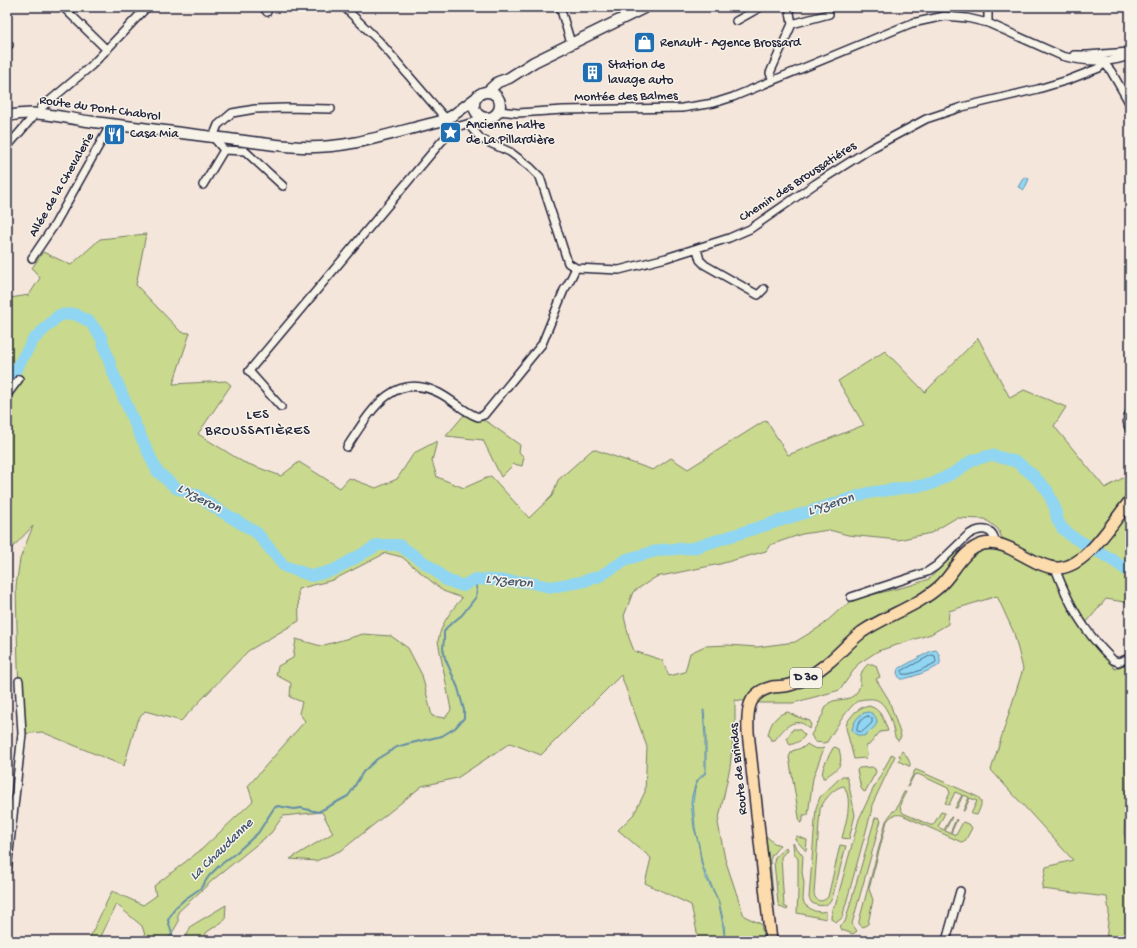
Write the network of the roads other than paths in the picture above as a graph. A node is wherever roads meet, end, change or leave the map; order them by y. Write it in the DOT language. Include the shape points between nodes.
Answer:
graph roads {
  1 [pos="63,7"];
  2 [pos="147,7"];
  3 [pos="344,7"];
  4 [pos="560,7"];
  5 [pos="646,7"];
  6 [pos="761,7"];
  7 [pos="789,7"];
  8 [pos="984,7"];
  9 [pos="829,14"];
  10 [pos="736,20"];
  11 [pos="988,23"];
  12 [pos="792,24"];
  13 [pos="571,43"];
  14 [pos="107,50"];
  15 [pos="1130,52"];
  16 [pos="1130,56"];
  17 [pos="1104,59"];
  18 [pos="509,78"];
  19 [pos="773,80"];
  20 [pos="487,92"];
  21 [pos="498,97"];
  22 [pos="476,98"];
  23 [pos="1130,104"];
  24 [pos="331,109"];
  25 [pos="499,111"];
  26 [pos="37,113"];
  27 [pos="478,114"];
  28 [pos="7,116"];
  29 [pos="449,117"];
  30 [pos="112,124"];
  31 [pos="468,124"];
  32 [pos="213,137"];
  33 [pos="7,147"];
  34 [pos="224,150"];
  35 [pos="202,185"];
  36 [pos="283,186"];
  37 [pos="697,249"];
  38 [pos="32,258"];
  39 [pos="576,268"];
  40 [pos="764,289"];
  41 [pos="19,379"];
  42 [pos="7,395"];
  43 [pos="281,407"];
  44 [pos="1130,412"];
  45 [pos="1130,430"];
  46 [pos="347,447"];
  47 [pos="1130,501"];
  48 [pos="995,543"];
  49 [pos="1056,568"];
  50 [pos="852,597"];
  51 [pos="1130,658"];
  52 [pos="19,681"];
  53 [pos="7,870"];
  54 [pos="960,891"];
  55 [pos="771,941"];
  56 [pos="946,941"];
  1 -- 14 [label="street"];
  2 -- 14 [label="street"];
  3 -- 29 [label="street"];
  4 -- 13 [label="street"];
  5 -- 13 [label="main road"];
  6 -- 10 [label="street"];
  7 -- 12 [label="street"];
  8 -- 11 [label="street" via="988,12"];
  9 -- 12 [label="street"];
  11 -- 17 [label="street, Montée des Balmes" via="1062,56 1074,59"];
  11 -- 19 [label="street, Montée des Balmes" via="945,16 912,23"];
  12 -- 19 [label="street" via="770,73"];
  13 -- 18 [label="main road"];
  14 -- 26 [label="street"];
  15 -- 17 [label="street"];
  16 -- 17 [label="street"];
  17 -- 23 [label="street"];
  17 -- 37 [label="street, Chemin des Broussatiéres" via="1099,68 1068,80 962,107 926,119 815,184 750,229"];
  18 -- 20 [label="main road" via="498,82"];
  18 -- 21 [label="main road" via="502,86"];
  19 -- 25 [label="street, Montée des Balmes" via="714,104 697,107 518,113"];
  20 -- 21 [label="main road"];
  20 -- 22 [label="main road"];
  21 -- 25 [label="main road"];
  22 -- 27 [label="main road" via="474,106"];
  22 -- 29 [label="main road, Route du Pont Chabrol"];
  24 -- 32 [label="street" via="255,109 232,114 218,125"];
  25 -- 27 [label="main road" via="488,118"];
  26 -- 28 [label="main road, Route du Pont Chabrol"];
  26 -- 30 [label="main road, Route du Pont Chabrol"];
  26 -- 33 [label="street"];
  27 -- 29 [label="main road, Route du Pont Chabrol" via="466,113"];
  27 -- 31 [label="street" via="474,122"];
  29 -- 32 [label="main road, Route du Pont Chabrol" via="337,146 291,146"];
  30 -- 32 [label="main road, Route du Pont Chabrol"];
  30 -- 38 [label="street, Allée de la Chevalerie" via="55,224"];
  31 -- 39 [label="street" via="481,139 510,152 540,177 568,263"];
  31 -- 43 [label="street" via="456,127 441,142 249,371"];
  32 -- 34 [label="street"];
  34 -- 35 [label="street"];
  34 -- 36 [label="street" via="245,151"];
  37 -- 39 [label="street, Chemin des Broussatiéres" via="619,270"];
  37 -- 40 [label="street" via="700,260 705,265 758,295"];
  39 -- 46 [label="street" via="542,344 484,415 472,415 447,397 432,390 418,386 403,388 389,394 380,402"];
  41 -- 42 [label="street"];
  44 -- 45 [label="street" via="1127,419"];
  47 -- 49 [label="main road" via="1089,552 1064,568"];
  48 -- 49 [label="main road" via="1044,566"];
  48 -- 50 [label="street" via="993,534 987,530 973,531 927,572"];
  48 -- 55 [label="main road, Route de Brindas / D 30" via="983,544 972,549 941,585 926,597 862,632 813,674 791,685 759,692 750,702 747,714 748,732"];
  49 -- 51 [label="street" via="1065,595 1084,628 1113,660 1118,662"];
  52 -- 53 [label="street" via="22,734"];
  54 -- 56 [label="street"];
}
